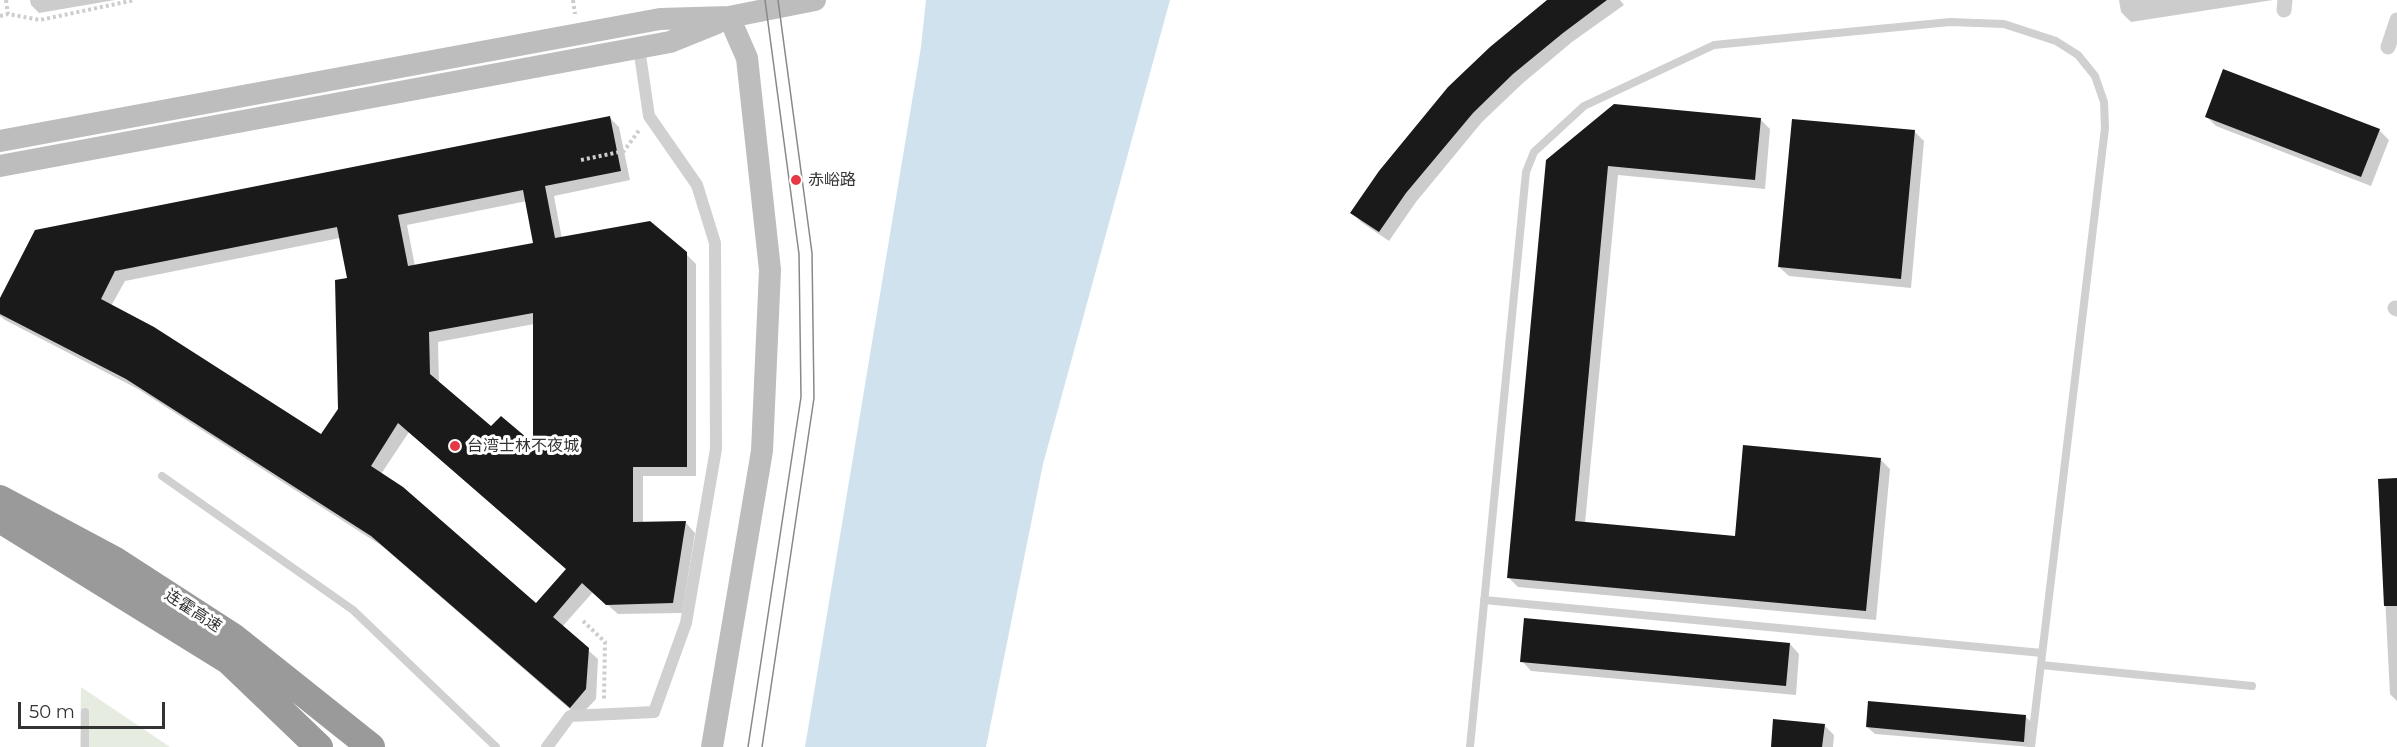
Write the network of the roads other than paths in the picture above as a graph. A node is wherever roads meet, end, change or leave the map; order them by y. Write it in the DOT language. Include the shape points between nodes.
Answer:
graph roads {
  1 [pos="808,2"];
  2 [pos="729,17"];
  3 [pos="2397,20"];
  4 [pos="2388,47"];
  5 [pos="639,48"];
  6 [pos="0,141"];
  7 [pos="0,166"];
  8 [pos="162,476"];
  9 [pos="0,499"];
  10 [pos="0,519"];
  11 [pos="1484,600"];
  12 [pos="2042,653"];
  13 [pos="2041,665"];
  14 [pos="2252,686"];
  15 [pos="85,712"];
  16 [pos="85,747"];
  17 [pos="319,747"];
  18 [pos="371,747"];
  19 [pos="496,747"];
  20 [pos="547,747"];
  21 [pos="712,747"];
  22 [pos="1470,747"];
  23 [pos="2031,747"];
  1 -- 2 [label="main road"];
  2 -- 5 [label="main road" via="670,42"];
  2 -- 6 [label="main road" via="660,19"];
  2 -- 21 [label="main road" via="747,58 770,270 762,451"];
  3 -- 4 [label="street"];
  5 -- 7 [label="main road"];
  5 -- 20 [label="street" via="649,116 697,184 715,243 716,449 686,623 654,712 570,716"];
  8 -- 19 [label="lane" via="353,610"];
  9 -- 18 [label="highway, 连霍高速" via="114,560 233,637"];
  10 -- 17 [label="highway, 连霍高速" via="228,660"];
  11 -- 12 [label="lane"];
  11 -- 12 [label="lane" via="1526,172 1534,152 1584,106 1714,45 1950,22 2004,24 2056,40 2078,55 2095,76 2104,102 2105,128"];
  11 -- 22 [label="lane"];
  12 -- 13 [label="lane"];
  13 -- 14 [label="lane"];
  13 -- 23 [label="lane"];
  15 -- 16 [label="lane"];
}
